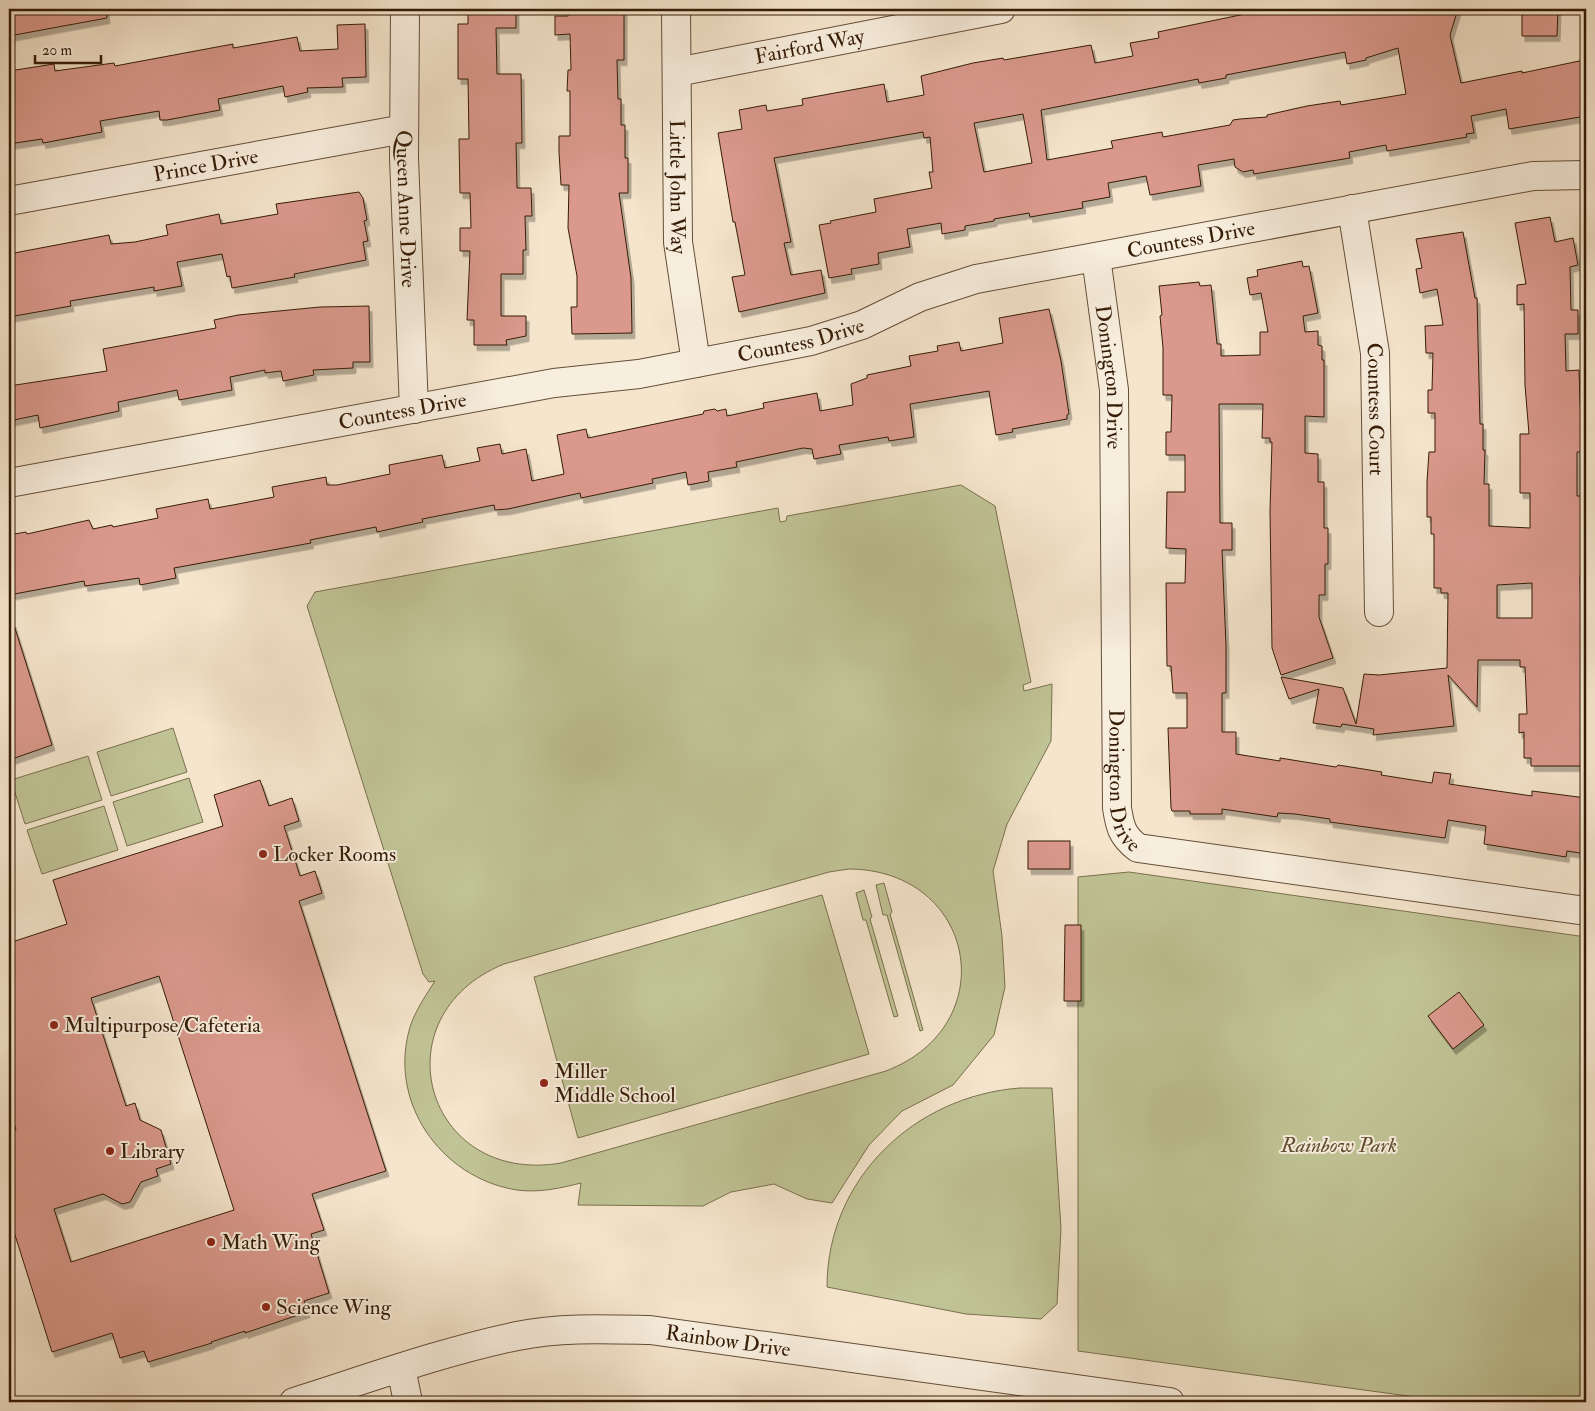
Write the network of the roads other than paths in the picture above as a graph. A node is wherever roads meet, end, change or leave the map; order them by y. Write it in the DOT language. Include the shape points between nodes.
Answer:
graph roads {
  1 [pos="405,9"];
  2 [pos="676,9"];
  3 [pos="1001,9"];
  4 [pos="945,14"];
  5 [pos="677,72"];
  6 [pos="404,129"];
  7 [pos="1586,175"];
  8 [pos="9,200"];
  9 [pos="1352,209"];
  10 [pos="1096,257"];
  11 [pos="696,363"];
  12 [pos="414,409"];
  13 [pos="9,483"];
  14 [pos="1379,612"];
  15 [pos="1586,911"];
  16 [pos="401,1368"];
  17 [pos="294,1402"];
  18 [pos="408,1402"];
  19 [pos="1170,1402"];
  1 -- 6 [label="street, Queen Anne Drive"];
  2 -- 5 [label="street, Little John Way"];
  3 -- 4 [label="street, Fairford Way"];
  4 -- 5 [label="street, Fairford Way"];
  5 -- 11 [label="street, Little John Way" via="678,242"];
  6 -- 8 [label="street, Prince Drive"];
  6 -- 12 [label="street, Queen Anne Drive"];
  7 -- 9 [label="street, Countess Drive" via="1533,176"];
  9 -- 10 [label="street, Countess Drive"];
  9 -- 14 [label="street, Countess Court" via="1375,353"];
  10 -- 11 [label="street, Countess Drive" via="976,279 920,297 862,325 811,341"];
  10 -- 15 [label="street, Donington Drive" via="1114,390 1117,808 1120,828 1126,838 1138,848"];
  11 -- 12 [label="street, Countess Drive" via="639,374 554,383"];
  12 -- 13 [label="street, Countess Drive"];
  16 -- 17 [label="street, Rainbow Drive"];
  16 -- 18 [label="street"];
  16 -- 19 [label="street, Rainbow Drive" via="518,1336 580,1328 650,1330"];
}
